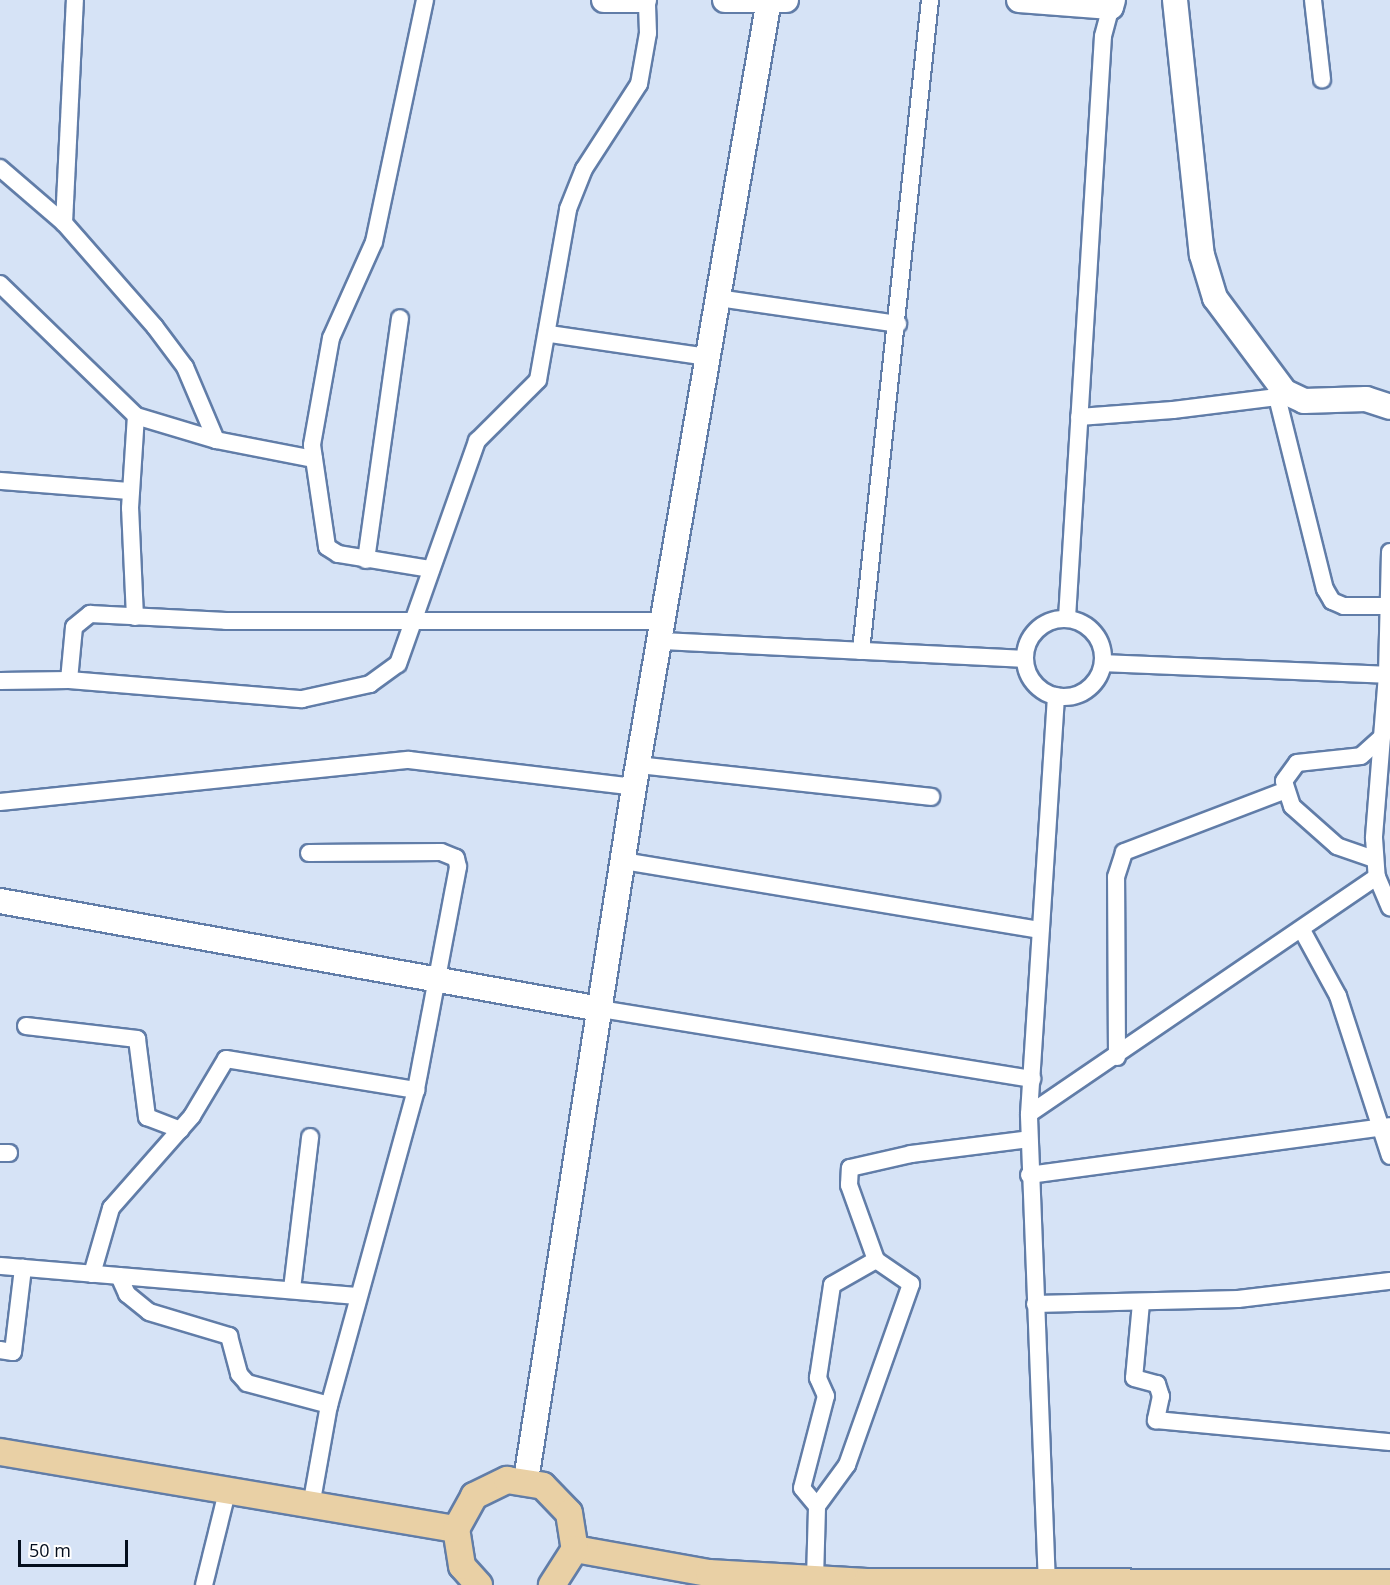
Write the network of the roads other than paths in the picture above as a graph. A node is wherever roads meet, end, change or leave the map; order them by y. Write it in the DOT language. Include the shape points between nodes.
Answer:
graph roads {
  1 [pos="75,0"];
  2 [pos="425,0"];
  3 [pos="604,0"];
  4 [pos="646,0"];
  5 [pos="725,0"];
  6 [pos="769,0"];
  7 [pos="786,0"];
  8 [pos="930,0"];
  9 [pos="1019,0"];
  10 [pos="1175,0"];
  11 [pos="1313,0"];
  12 [pos="1112,4"];
  13 [pos="1322,80"];
  14 [pos="0,168"];
  15 [pos="64,223"];
  16 [pos="0,284"];
  17 [pos="718,298"];
  18 [pos="400,318"];
  19 [pos="898,324"];
  20 [pos="549,334"];
  21 [pos="708,357"];
  22 [pos="1281,395"];
  23 [pos="1390,407"];
  24 [pos="136,416"];
  25 [pos="1079,417"];
  26 [pos="216,440"];
  27 [pos="314,459"];
  28 [pos="0,481"];
  29 [pos="131,491"];
  30 [pos="1390,552"];
  31 [pos="366,560"];
  32 [pos="431,569"];
  33 [pos="1389,606"];
  34 [pos="135,617"];
  35 [pos="1066,618"];
  36 [pos="416,622"];
  37 [pos="661,631"];
  38 [pos="861,651"];
  39 [pos="1024,659"];
  40 [pos="1103,663"];
  41 [pos="1389,675"];
  42 [pos="69,680"];
  43 [pos="0,681"];
  44 [pos="1056,696"];
  45 [pos="1382,736"];
  46 [pos="636,776"];
  47 [pos="1284,791"];
  48 [pos="931,796"];
  49 [pos="0,802"];
  50 [pos="309,853"];
  51 [pos="1374,859"];
  52 [pos="623,861"];
  53 [pos="1377,877"];
  54 [pos="1388,897"];
  55 [pos="0,902"];
  56 [pos="1040,930"];
  57 [pos="1303,932"];
  58 [pos="438,980"];
  59 [pos="600,1009"];
  60 [pos="26,1026"];
  61 [pos="1117,1057"];
  62 [pos="1032,1079"];
  63 [pos="416,1090"];
  64 [pos="1029,1114"];
  65 [pos="1387,1127"];
  66 [pos="181,1130"];
  67 [pos="310,1137"];
  68 [pos="1029,1139"];
  69 [pos="1390,1156"];
  70 [pos="1029,1174"];
  71 [pos="876,1260"];
  72 [pos="0,1266"];
  73 [pos="22,1268"];
  74 [pos="92,1274"];
  75 [pos="119,1276"];
  76 [pos="1390,1281"];
  77 [pos="292,1289"];
  78 [pos="358,1296"];
  79 [pos="1141,1303"];
  80 [pos="1035,1304"];
  81 [pos="0,1350"];
  82 [pos="328,1405"];
  83 [pos="1390,1442"];
  84 [pos="0,1452"];
  85 [pos="526,1480"];
  86 [pos="227,1492"];
  87 [pos="311,1506"];
  88 [pos="817,1506"];
  89 [pos="456,1529"];
  90 [pos="574,1549"];
  91 [pos="708,1579"];
  92 [pos="815,1579"];
  93 [pos="1047,1583"];
  94 [pos="1390,1583"];
  95 [pos="204,1585"];
  96 [pos="479,1585"];
  97 [pos="552,1585"];
  1 -- 15 [label="street"];
  2 -- 27 [label="street" via="374,242 331,338"];
  3 -- 4 [label="main road"];
  4 -- 20 [label="street" via="648,42 639,84 574,189"];
  5 -- 6 [label="main road"];
  6 -- 7 [label="main road"];
  6 -- 17 [label="main road"];
  8 -- 19 [label="street"];
  9 -- 12 [label="main road"];
  10 -- 22 [label="main road" via="1202,255 1215,298"];
  11 -- 13 [label="street"];
  12 -- 25 [label="street" via="1103,36"];
  14 -- 15 [label="street"];
  15 -- 26 [label="street" via="185,367"];
  16 -- 24 [label="street"];
  17 -- 19 [label="street"];
  17 -- 21 [label="main road"];
  18 -- 31 [label="street"];
  19 -- 38 [label="street"];
  20 -- 21 [label="street"];
  20 -- 32 [label="street" via="538,380 477,441"];
  21 -- 37 [label="main road"];
  22 -- 23 [label="main road" via="1304,400 1366,399"];
  22 -- 25 [label="street"];
  22 -- 33 [label="street" via="1325,589 1332,601 1344,606"];
  24 -- 26 [label="street"];
  24 -- 29 [label="street"];
  25 -- 35 [label="street"];
  26 -- 27 [label="street"];
  27 -- 31 [label="street" via="327,547"];
  28 -- 29 [label="street"];
  29 -- 34 [label="street"];
  30 -- 33 [label="street"];
  31 -- 32 [label="street"];
  32 -- 36 [label="street"];
  33 -- 41 [label="street"];
  34 -- 36 [label="street"];
  34 -- 42 [label="street" via="90,614 77,621"];
  35 -- 39 [label="street" via="1041,625 1026,646"];
  35 -- 40 [label="street" via="1094,633"];
  36 -- 37 [label="street"];
  36 -- 42 [label="street" via="391,670 370,684 323,697"];
  37 -- 38 [label="street"];
  37 -- 46 [label="main road"];
  38 -- 39 [label="street"];
  39 -- 44 [label="street" via="1033,683"];
  40 -- 41 [label="street"];
  40 -- 44 [label="street" via="1099,676 1081,694"];
  41 -- 45 [label="street"];
  42 -- 43 [label="street"];
  44 -- 56 [label="street"];
  45 -- 47 [label="street" via="1361,756 1297,763 1284,781"];
  45 -- 51 [label="street"];
  46 -- 48 [label="street"];
  46 -- 49 [label="street" via="409,760"];
  46 -- 52 [label="main road"];
  47 -- 51 [label="street" via="1292,806 1337,846"];
  47 -- 61 [label="street" via="1124,852 1116,877"];
  50 -- 58 [label="street" via="441,852 456,858 456,883"];
  51 -- 53 [label="street"];
  52 -- 56 [label="street"];
  52 -- 59 [label="main road"];
  53 -- 54 [label="street"];
  53 -- 57 [label="street"];
  55 -- 58 [label="main road"];
  56 -- 62 [label="street"];
  57 -- 61 [label="street"];
  57 -- 65 [label="street" via="1338,996"];
  58 -- 59 [label="main road"];
  58 -- 63 [label="street"];
  59 -- 62 [label="street"];
  59 -- 85 [label="main road"];
  60 -- 66 [label="street" via="137,1039 147,1117"];
  61 -- 64 [label="street"];
  62 -- 64 [label="street"];
  63 -- 66 [label="street" via="235,1057 219,1064"];
  63 -- 78 [label="street"];
  64 -- 68 [label="street"];
  65 -- 69 [label="street"];
  65 -- 70 [label="street"];
  66 -- 74 [label="street" via="111,1208"];
  67 -- 77 [label="street"];
  68 -- 70 [label="street"];
  68 -- 71 [label="street" via="911,1154 850,1168 849,1185"];
  70 -- 80 [label="street"];
  71 -- 88 [label="street" via="832,1285 818,1378 826,1396 802,1488"];
  71 -- 88 [label="street" via="911,1284 911,1292 847,1465"];
  72 -- 73 [label="street"];
  73 -- 74 [label="street"];
  73 -- 81 [label="street" via="13,1352"];
  74 -- 75 [label="street"];
  75 -- 77 [label="street"];
  75 -- 82 [label="street" via="126,1294 149,1312 229,1336 238,1374 247,1383"];
  76 -- 79 [label="street" via="1238,1299"];
  77 -- 78 [label="street"];
  78 -- 82 [label="street"];
  79 -- 80 [label="street"];
  79 -- 83 [label="street" via="1134,1378 1157,1384 1161,1396 1156,1420"];
  80 -- 93 [label="street"];
  82 -- 87 [label="street"];
  84 -- 86 [label="main road"];
  85 -- 89 [label="main road" via="507,1480 481,1491 462,1511"];
  85 -- 90 [label="main road" via="559,1497 569,1513"];
  86 -- 87 [label="main road"];
  86 -- 95 [label="street"];
  87 -- 89 [label="main road"];
  88 -- 92 [label="street"];
  89 -- 96 [label="main road" via="462,1566"];
  90 -- 91 [label="main road"];
  90 -- 97 [label="main road"];
  91 -- 92 [label="main road"];
  92 -- 93 [label="main road"];
  93 -- 94 [label="main road"];
}
